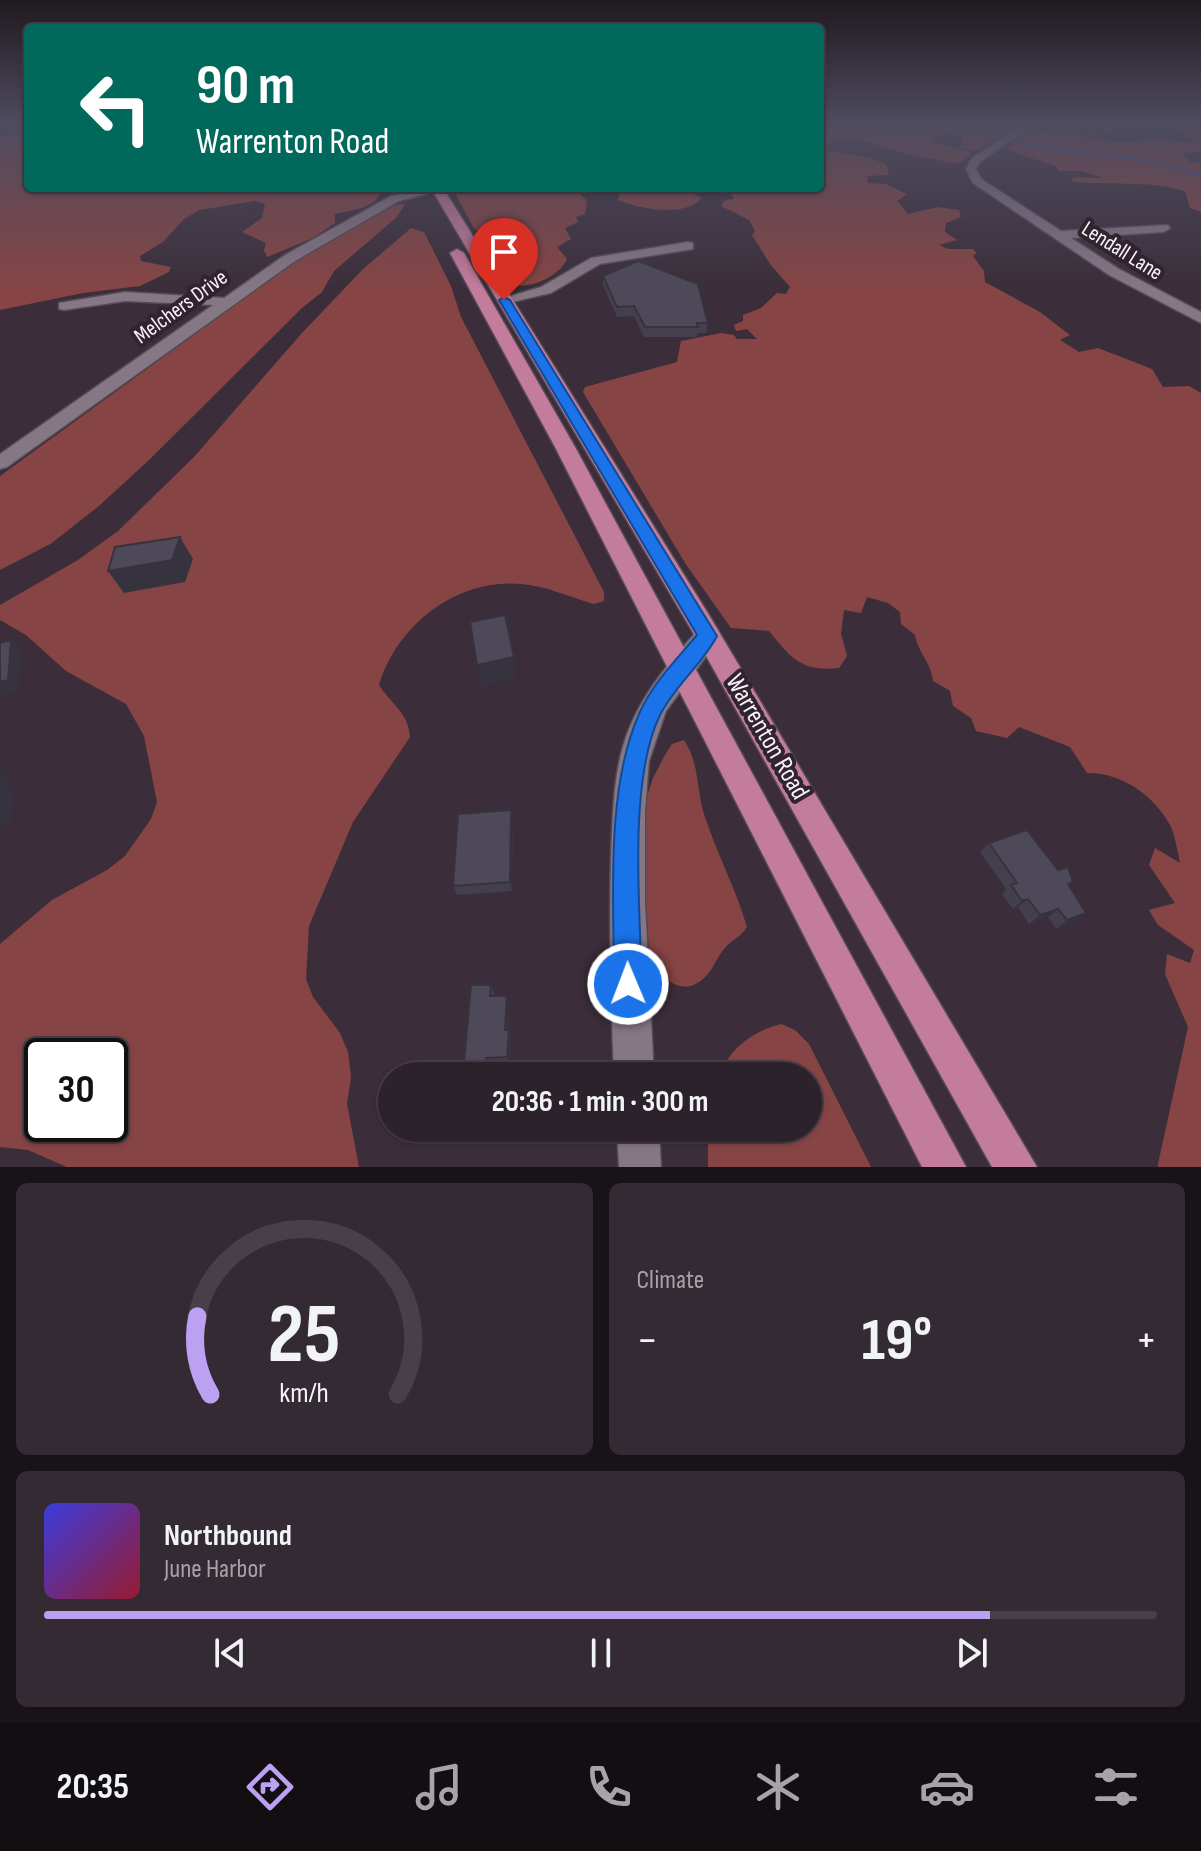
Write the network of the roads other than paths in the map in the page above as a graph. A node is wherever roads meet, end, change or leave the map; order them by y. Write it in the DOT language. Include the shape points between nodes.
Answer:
graph roads {
  1 [pos="977,179"];
  2 [pos="414,192"];
  3 [pos="417,192"];
  4 [pos="417,192"];
  5 [pos="1164,228"];
  6 [pos="1059,235"];
  7 [pos="688,246"];
  8 [pos="504,300"];
  9 [pos="224,302"];
  10 [pos="64,306"];
  11 [pos="1201,318"];
  12 [pos="0,463"];
  13 [pos="708,636"];
  14 [pos="681,668"];
  15 [pos="633,1062"];
  16 [pos="639,1142"];
  17 [pos="640,1167"];
  18 [pos="945,1167"];
  19 [pos="1016,1167"];
  1 -- 6 [label="street, Lendall Lane"];
  2 -- 9 [label="street, Melchers Drive" via="290,258"];
  3 -- 8 [label="main road, Warrenton Road"];
  4 -- 14 [label="main road, Warrenton Road" via="565,447"];
  5 -- 6 [label="street"];
  6 -- 11 [label="street, Lendall Lane" via="1143,289"];
  7 -- 8 [label="street" via="596,261 546,290"];
  8 -- 13 [label="main road, Warrenton Road"];
  9 -- 10 [label="street" via="132,294"];
  9 -- 12 [label="street, Melchers Drive"];
  13 -- 14 [label="street"];
  13 -- 19 [label="main road, Warrenton Road"];
  14 -- 15 [label="street" via="649,715 636,750 630,790 626,896"];
  14 -- 18 [label="main road, Warrenton Road"];
  16 -- 17 [label="street"];
}
